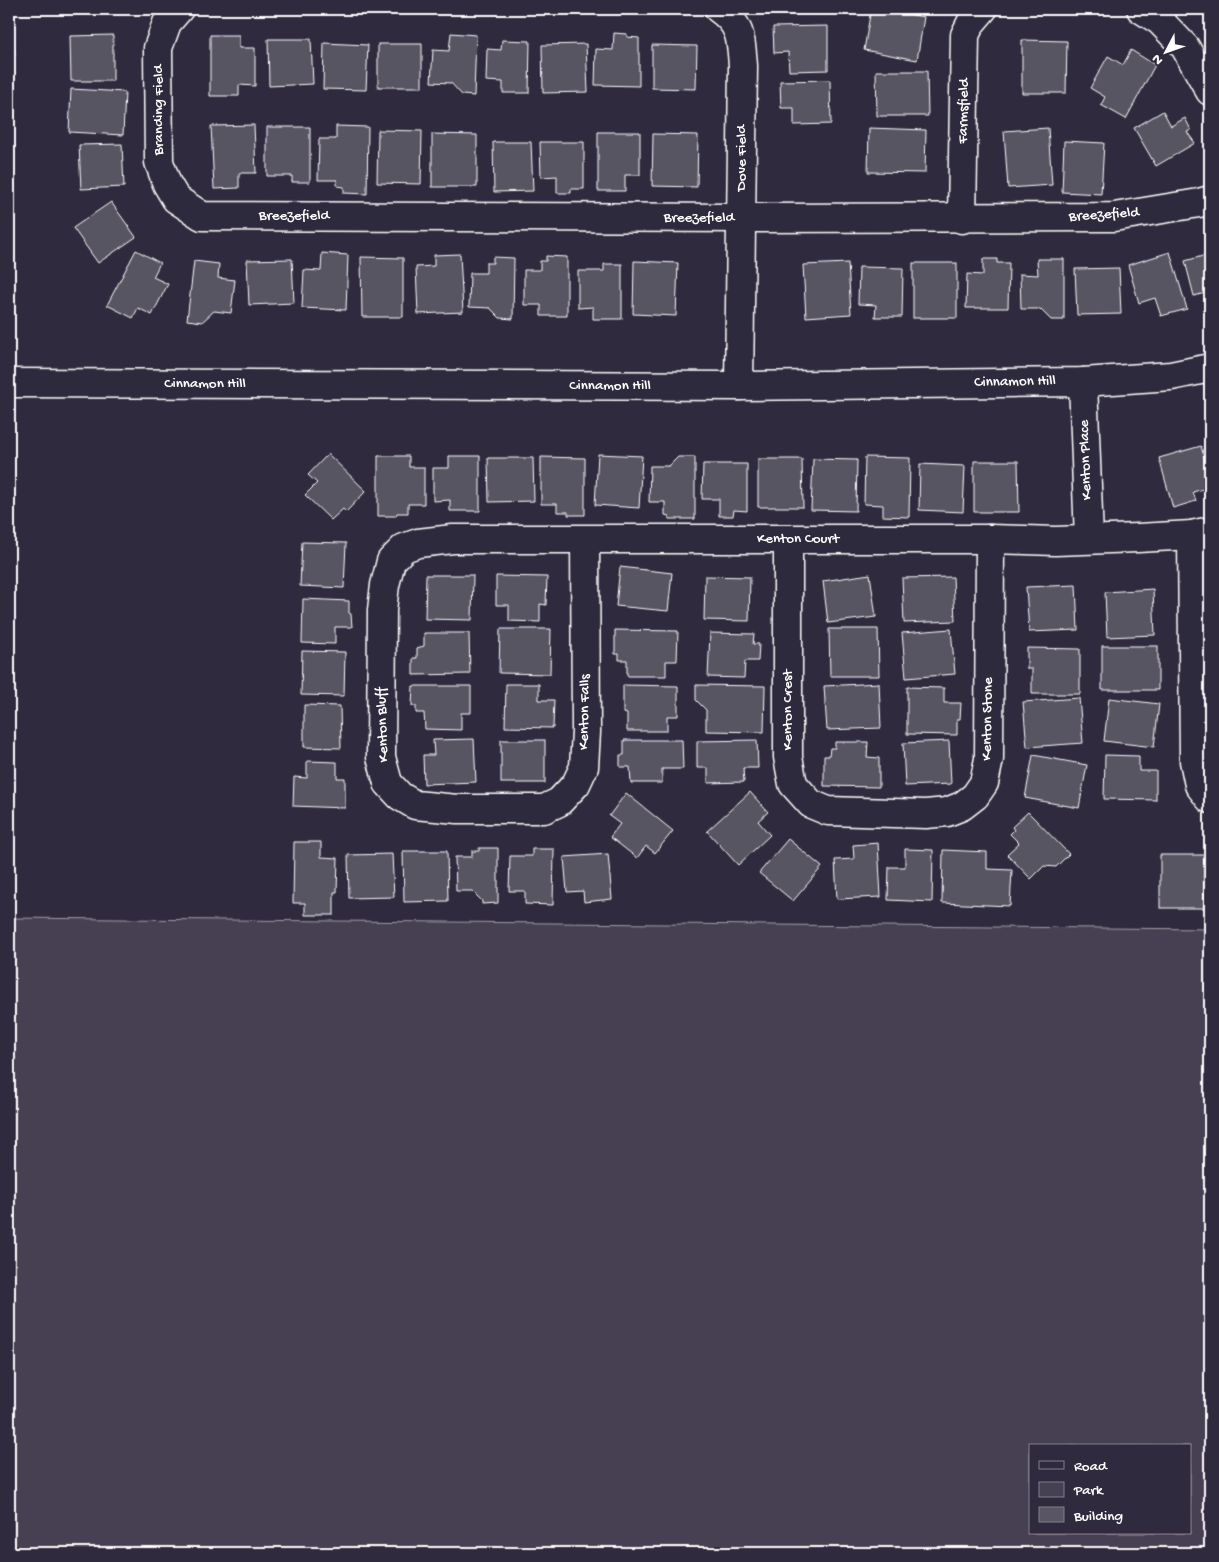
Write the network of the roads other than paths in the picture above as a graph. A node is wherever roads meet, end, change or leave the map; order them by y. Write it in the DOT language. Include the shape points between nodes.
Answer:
graph roads {
  1 [pos="180,9"];
  2 [pos="719,9"];
  3 [pos="983,9"];
  4 [pos="1141,9"];
  5 [pos="1210,91"];
  6 [pos="1210,200"];
  7 [pos="188,208"];
  8 [pos="742,218"];
  9 [pos="962,219"];
  10 [pos="1210,368"];
  11 [pos="9,382"];
  12 [pos="1083,382"];
  13 [pos="739,386"];
  14 [pos="1201,533"];
  15 [pos="585,539"];
  16 [pos="788,539"];
  17 [pos="990,539"];
  18 [pos="1089,539"];
  19 [pos="391,561"];
  20 [pos="1210,799"];
  21 [pos="486,808"];
  22 [pos="879,812"];
  1 -- 7 [label="street, Branding Field" via="167,23 158,48 159,162 176,199"];
  2 -- 8 [label="street, Dove Field" via="728,15 740,34 743,66"];
  3 -- 9 [label="street, Farmsfield" via="965,35"];
  4 -- 5 [label="street" via="1160,20 1185,47"];
  6 -- 9 [label="street, Breezefield" via="1114,217"];
  7 -- 8 [label="street, Breezefield" via="202,216"];
  8 -- 9 [label="street, Breezefield"];
  8 -- 13 [label="street, Dove Field"];
  10 -- 12 [label="street, Cinnamon Hill" via="1171,376"];
  11 -- 13 [label="street, Cinnamon Hill"];
  12 -- 13 [label="street, Cinnamon Hill"];
  12 -- 18 [label="street, Kenton Place"];
  14 -- 18 [label="street, Kenton Court"];
  14 -- 20 [label="street" via="1194,762 1199,785"];
  15 -- 16 [label="street, Kenton Court"];
  15 -- 19 [label="street, Kenton Court" via="453,539 418,543 404,548"];
  15 -- 21 [label="street, Kenton Falls" via="584,767 576,784 559,802 544,808"];
  16 -- 17 [label="street, Kenton Court"];
  16 -- 22 [label="street, Kenton Crest" via="788,757 793,784 811,804 828,811"];
  17 -- 18 [label="street, Kenton Court"];
  17 -- 22 [label="street, Kenton Stone" via="989,759 984,784 962,806 947,812"];
  19 -- 21 [label="street, Kenton Bluff" via="382,610 381,757 388,783 415,805"];
}
